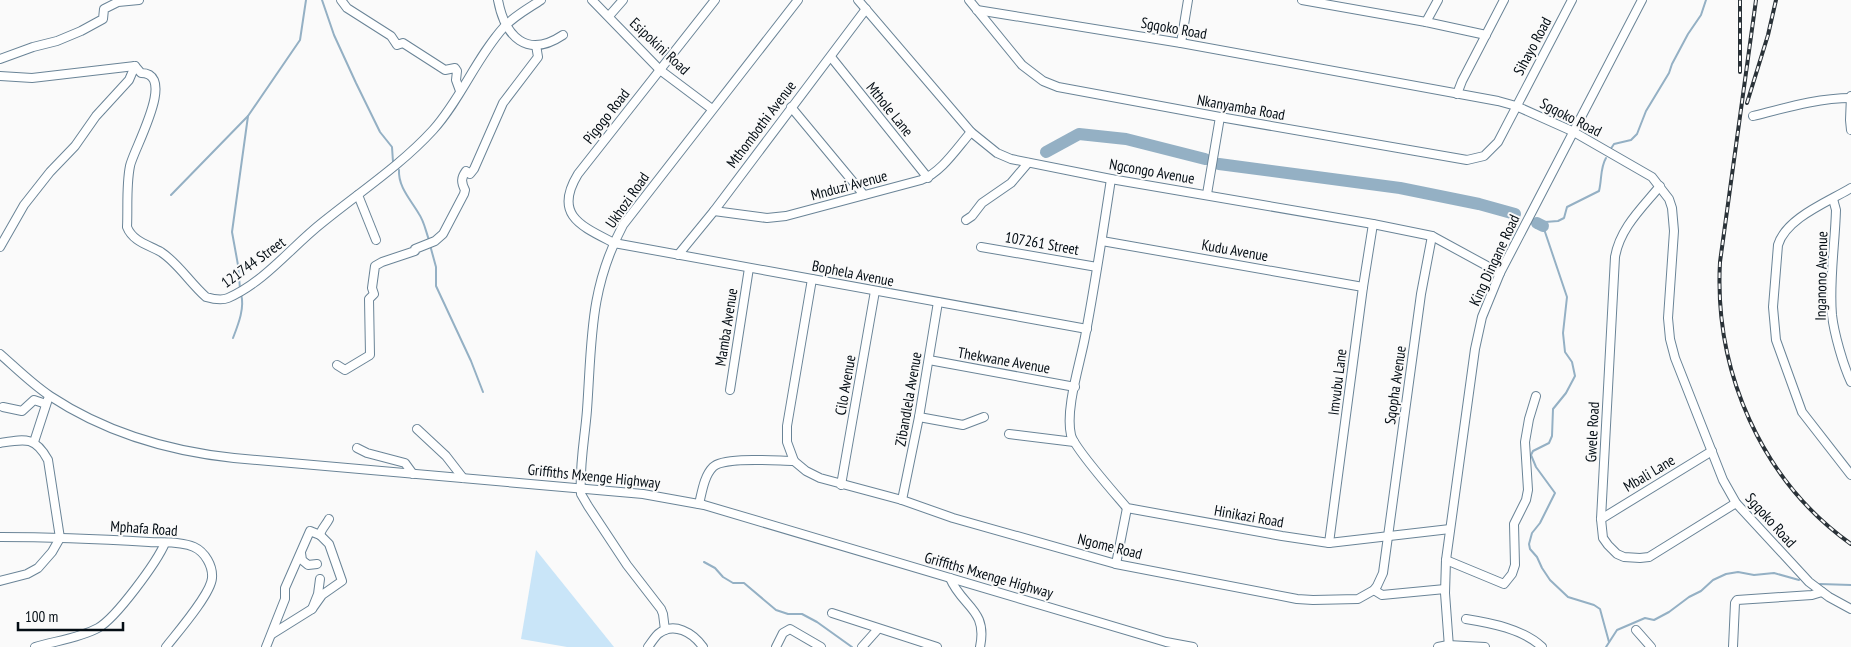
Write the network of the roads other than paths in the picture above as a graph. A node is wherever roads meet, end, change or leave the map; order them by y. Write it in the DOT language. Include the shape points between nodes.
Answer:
graph roads {
  1 [pos="131,0"];
  2 [pos="139,0"];
  3 [pos="341,0"];
  4 [pos="498,0"];
  5 [pos="541,0"];
  6 [pos="592,0"];
  7 [pos="623,0"];
  8 [pos="715,0"];
  9 [pos="798,0"];
  10 [pos="858,0"];
  11 [pos="969,0"];
  12 [pos="1188,0"];
  13 [pos="1302,0"];
  14 [pos="1438,0"];
  15 [pos="1504,0"];
  16 [pos="1572,0"];
  17 [pos="1642,0"];
  18 [pos="866,9"];
  19 [pos="977,10"];
  20 [pos="609,16"];
  21 [pos="1426,22"];
  22 [pos="506,24"];
  23 [pos="1486,34"];
  24 [pos="563,35"];
  25 [pos="1181,43"];
  26 [pos="536,45"];
  27 [pos="830,57"];
  28 [pos="0,59"];
  29 [pos="135,66"];
  30 [pos="660,70"];
  31 [pos="0,76"];
  32 [pos="460,91"];
  33 [pos="1457,94"];
  34 [pos="1851,97"];
  35 [pos="1516,106"];
  36 [pos="791,107"];
  37 [pos="712,109"];
  38 [pos="1753,116"];
  39 [pos="1220,117"];
  40 [pos="1851,130"];
  41 [pos="1572,131"];
  42 [pos="971,132"];
  43 [pos="1028,163"];
  44 [pos="928,178"];
  45 [pos="1112,179"];
  46 [pos="1660,186"];
  47 [pos="1851,188"];
  48 [pos="1207,194"];
  49 [pos="358,195"];
  50 [pos="864,195"];
  51 [pos="1833,199"];
  52 [pos="714,211"];
  53 [pos="966,220"];
  54 [pos="1374,224"];
  55 [pos="1432,236"];
  56 [pos="376,240"];
  57 [pos="1102,241"];
  58 [pos="614,243"];
  59 [pos="982,247"];
  60 [pos="0,248"];
  61 [pos="678,256"];
  62 [pos="1097,267"];
  63 [pos="749,268"];
  64 [pos="1500,273"];
  65 [pos="812,279"];
  66 [pos="1363,287"];
  67 [pos="875,291"];
  68 [pos="938,302"];
  69 [pos="1087,329"];
  70 [pos="0,354"];
  71 [pos="929,360"];
  72 [pos="337,365"];
  73 [pos="1851,382"];
  74 [pos="1075,387"];
  75 [pos="730,390"];
  76 [pos="49,395"];
  77 [pos="1536,396"];
  78 [pos="46,404"];
  79 [pos="3,407"];
  80 [pos="919,417"];
  81 [pos="984,417"];
  82 [pos="417,429"];
  83 [pos="1009,434"];
  84 [pos="34,442"];
  85 [pos="1074,442"];
  86 [pos="0,443"];
  87 [pos="356,448"];
  88 [pos="1712,451"];
  89 [pos="794,461"];
  90 [pos="413,474"];
  91 [pos="1851,475"];
  92 [pos="463,478"];
  93 [pos="841,484"];
  94 [pos="581,488"];
  95 [pos="902,500"];
  96 [pos="1736,503"];
  97 [pos="699,504"];
  98 [pos="1127,508"];
  99 [pos="328,519"];
  100 [pos="1601,519"];
  101 [pos="1450,528"];
  102 [pos="320,535"];
  103 [pos="0,537"];
  104 [pos="1388,537"];
  105 [pos="60,538"];
  106 [pos="165,543"];
  107 [pos="1329,543"];
  108 [pos="301,553"];
  109 [pos="1446,560"];
  110 [pos="317,564"];
  111 [pos="1116,564"];
  112 [pos="950,578"];
  113 [pos="320,579"];
  114 [pos="0,582"];
  115 [pos="1445,589"];
  116 [pos="1374,590"];
  117 [pos="1822,592"];
  118 [pos="312,609"];
  119 [pos="1851,609"];
  120 [pos="832,613"];
  121 [pos="1466,619"];
  122 [pos="878,629"];
  123 [pos="665,630"];
  124 [pos="1636,630"];
  125 [pos="272,634"];
  126 [pos="1449,646"];
  127 [pos="35,647"];
  128 [pos="166,647"];
  129 [pos="266,647"];
  130 [pos="648,647"];
  131 [pos="703,647"];
  132 [pos="776,647"];
  133 [pos="821,647"];
  134 [pos="862,647"];
  135 [pos="937,647"];
  136 [pos="980,647"];
  137 [pos="1193,647"];
  138 [pos="1438,647"];
  139 [pos="1485,647"];
  140 [pos="1542,647"];
  141 [pos="1651,647"];
  142 [pos="1733,647"];
  1 -- 2 [label="street"];
  1 -- 28 [label="street" via="104,9 103,20 81,31"];
  3 -- 32 [label="street" via="347,8 391,36 397,45 403,44 445,70 455,68"];
  4 -- 22 [label="street"];
  5 -- 22 [label="street, 121744 Street"];
  6 -- 20 [label="street, Esipokini Road"];
  7 -- 20 [label="street"];
  8 -- 30 [label="street, Pigogo Road"];
  9 -- 37 [label="street, Ukhozi Road"];
  10 -- 18 [label="street, Ngcongo Avenue"];
  11 -- 19 [label="street, Nkanyamba Road"];
  12 -- 25 [label="street"];
  13 -- 21 [label="street"];
  14 -- 21 [label="street"];
  15 -- 23 [label="street"];
  16 -- 35 [label="street, Sihayo Road"];
  17 -- 41 [label="street, King Dingane Road"];
  18 -- 27 [label="street, Mthombothi Avenue"];
  18 -- 42 [label="street, Ngcongo Avenue"];
  19 -- 25 [label="street, Sgqoko Road"];
  19 -- 39 [label="street, Nkanyamba Road" via="1022,65 1043,81 1058,87"];
  20 -- 30 [label="street, Esipokini Road"];
  21 -- 23 [label="street"];
  22 -- 26 [label="street" via="514,36 527,45"];
  22 -- 32 [label="street, 121744 Street"];
  23 -- 33 [label="street"];
  24 -- 26 [label="street" via="551,43"];
  25 -- 33 [label="street, Sgqoko Road"];
  26 -- 72 [label="street" via="538,57 504,104 474,170 470,174 466,171 462,177 464,194 443,234 416,251 375,266 374,294 369,299 370,355 345,370"];
  27 -- 36 [label="street, Mthombothi Avenue"];
  27 -- 44 [label="street, Mthole Lane"];
  29 -- 31 [label="street" via="32,78"];
  29 -- 49 [label="street, 121744 Street" via="140,73 150,75 154,80 156,94 131,163 127,228 134,238 163,254 206,297 225,299 249,286"];
  29 -- 60 [label="street" via="129,80 24,206"];
  30 -- 37 [label="street, Esipokini Road"];
  30 -- 58 [label="street, Pigogo Road" via="578,174 568,194 568,208 576,222"];
  32 -- 49 [label="street, 121744 Street" via="433,130"];
  33 -- 35 [label="street, Sgqoko Road"];
  34 -- 38 [label="street"];
  34 -- 40 [label="street"];
  35 -- 39 [label="street, Nkanyamba Road" via="1490,152 1472,159"];
  35 -- 41 [label="street, Sgqoko Road"];
  36 -- 50 [label="street"];
  36 -- 52 [label="street, Mthombothi Avenue"];
  37 -- 58 [label="street, Ukhozi Road" via="632,213"];
  39 -- 48 [label="street"];
  41 -- 46 [label="street, Sgqoko Road" via="1652,177"];
  41 -- 64 [label="street, King Dingane Road"];
  42 -- 43 [label="street, Ngcongo Avenue" via="997,154"];
  42 -- 44 [label="street, Mnduzi Avenue"];
  43 -- 45 [label="street, Ngcongo Avenue"];
  43 -- 53 [label="street" via="1011,183 982,203"];
  44 -- 50 [label="street, Mnduzi Avenue"];
  45 -- 48 [label="street, Ngcongo Avenue"];
  45 -- 57 [label="street"];
  46 -- 88 [label="street, Sgqoko Road" via="1669,199 1674,231 1668,318 1670,339"];
  46 -- 100 [label="street, Gwele Road" via="1624,230 1615,257"];
  47 -- 51 [label="street"];
  48 -- 54 [label="street, Ngcongo Avenue"];
  49 -- 56 [label="street"];
  50 -- 52 [label="street, Mnduzi Avenue" via="786,216 767,218"];
  51 -- 73 [label="street, Inganono Avenue" via="1836,210 1832,316"];
  51 -- 91 [label="street" via="1797,220 1781,236 1774,325 1776,340 1802,412"];
  52 -- 61 [label="street, Mthombothi Avenue"];
  54 -- 55 [label="street, Ngcongo Avenue"];
  54 -- 66 [label="street, Imvubu Lane"];
  55 -- 64 [label="street, Ngcongo Avenue"];
  55 -- 104 [label="street, Sqopha Avenue"];
  57 -- 62 [label="street"];
  57 -- 66 [label="street, Kudu Avenue"];
  58 -- 61 [label="street, Bophela Avenue"];
  58 -- 94 [label="street, Ukhozi Road" via="595,302"];
  59 -- 62 [label="street, 107261 Street"];
  61 -- 63 [label="street, Bophela Avenue"];
  62 -- 69 [label="street"];
  63 -- 65 [label="street, Bophela Avenue"];
  63 -- 75 [label="street, Mamba Avenue"];
  64 -- 101 [label="street, King Dingane Road" via="1482,317 1475,349"];
  65 -- 67 [label="street, Bophela Avenue"];
  65 -- 89 [label="street" via="787,426 787,442"];
  66 -- 107 [label="street, Imvubu Lane"];
  67 -- 68 [label="street, Bophela Avenue"];
  67 -- 93 [label="street, Cilo Avenue"];
  68 -- 69 [label="street, Bophela Avenue"];
  68 -- 71 [label="street, Zibandlela Avenue"];
  69 -- 74 [label="street"];
  70 -- 76 [label="street, Griffiths Mxenge Highway"];
  71 -- 74 [label="street, Thekwane Avenue"];
  71 -- 80 [label="street, Zibandlela Avenue"];
  74 -- 85 [label="street" via="1071,422"];
  76 -- 78 [label="street"];
  76 -- 90 [label="street, Griffiths Mxenge Highway" via="125,435 183,451"];
  77 -- 109 [label="street" via="1525,442 1528,490 1514,524 1515,564 1512,574 1504,584"];
  78 -- 79 [label="street" via="34,400 22,411"];
  78 -- 84 [label="street"];
  80 -- 81 [label="street" via="962,425"];
  80 -- 95 [label="street, Zibandlela Avenue"];
  82 -- 92 [label="street" via="446,456"];
  83 -- 85 [label="street"];
  84 -- 86 [label="street"];
  84 -- 105 [label="street" via="48,460"];
  85 -- 98 [label="street"];
  87 -- 90 [label="street" via="405,463"];
  88 -- 96 [label="street, Sgqoko Road"];
  88 -- 100 [label="street, Mbali Lane"];
  89 -- 93 [label="street, Ngome Road" via="820,478"];
  89 -- 97 [label="street" via="721,462 713,466 707,475"];
  90 -- 92 [label="street, Griffiths Mxenge Highway"];
  92 -- 94 [label="street, Griffiths Mxenge Highway"];
  93 -- 95 [label="street, Ngome Road"];
  94 -- 97 [label="street, Griffiths Mxenge Highway"];
  94 -- 123 [label="street" via="593,514 630,570 661,608"];
  95 -- 111 [label="street, Ngome Road" via="953,518"];
  96 -- 100 [label="street, Gwele Road" via="1649,557 1617,554 1604,538"];
  96 -- 117 [label="street, Sgqoko Road"];
  97 -- 112 [label="street, Griffiths Mxenge Highway"];
  98 -- 107 [label="street, Hinikazi Road"];
  98 -- 111 [label="street"];
  99 -- 102 [label="street"];
  101 -- 104 [label="street, Hinikazi Road"];
  101 -- 109 [label="street, King Dingane Road"];
  102 -- 108 [label="street" via="310,531"];
  102 -- 118 [label="street" via="329,544 342,581 322,594"];
  103 -- 105 [label="street, Mphafa Road"];
  104 -- 107 [label="street, Hinikazi Road"];
  104 -- 116 [label="street" via="1383,573"];
  105 -- 106 [label="street, Mphafa Road"];
  105 -- 114 [label="street" via="38,568"];
  106 -- 127 [label="street" via="159,556 106,623 91,631"];
  106 -- 128 [label="street, Mphafa Road" via="194,547 207,559 213,577 210,588"];
  108 -- 110 [label="street" via="302,560 308,565"];
  108 -- 125 [label="street" via="285,588 285,600"];
  109 -- 115 [label="street, King Dingane Road"];
  111 -- 116 [label="street, Ngome Road" via="1297,599 1342,600 1358,598"];
  112 -- 136 [label="street" via="980,620"];
  112 -- 137 [label="street, Griffiths Mxenge Highway" via="1166,642"];
  113 -- 118 [label="street"];
  115 -- 116 [label="street" via="1382,596"];
  115 -- 126 [label="street, King Dingane Road"];
  117 -- 119 [label="street, Sgqoko Road"];
  117 -- 142 [label="street" via="1737,600 1734,603"];
  118 -- 125 [label="street"];
  120 -- 122 [label="street"];
  121 -- 140 [label="street" via="1531,638"];
  122 -- 134 [label="street"];
  122 -- 135 [label="street"];
  123 -- 130 [label="street"];
  123 -- 131 [label="street" via="684,630"];
  124 -- 141 [label="street"];
  125 -- 129 [label="street"];
  126 -- 138 [label="street"];
  126 -- 139 [label="street"];
  132 -- 133 [label="street" via="790,628"];
}
